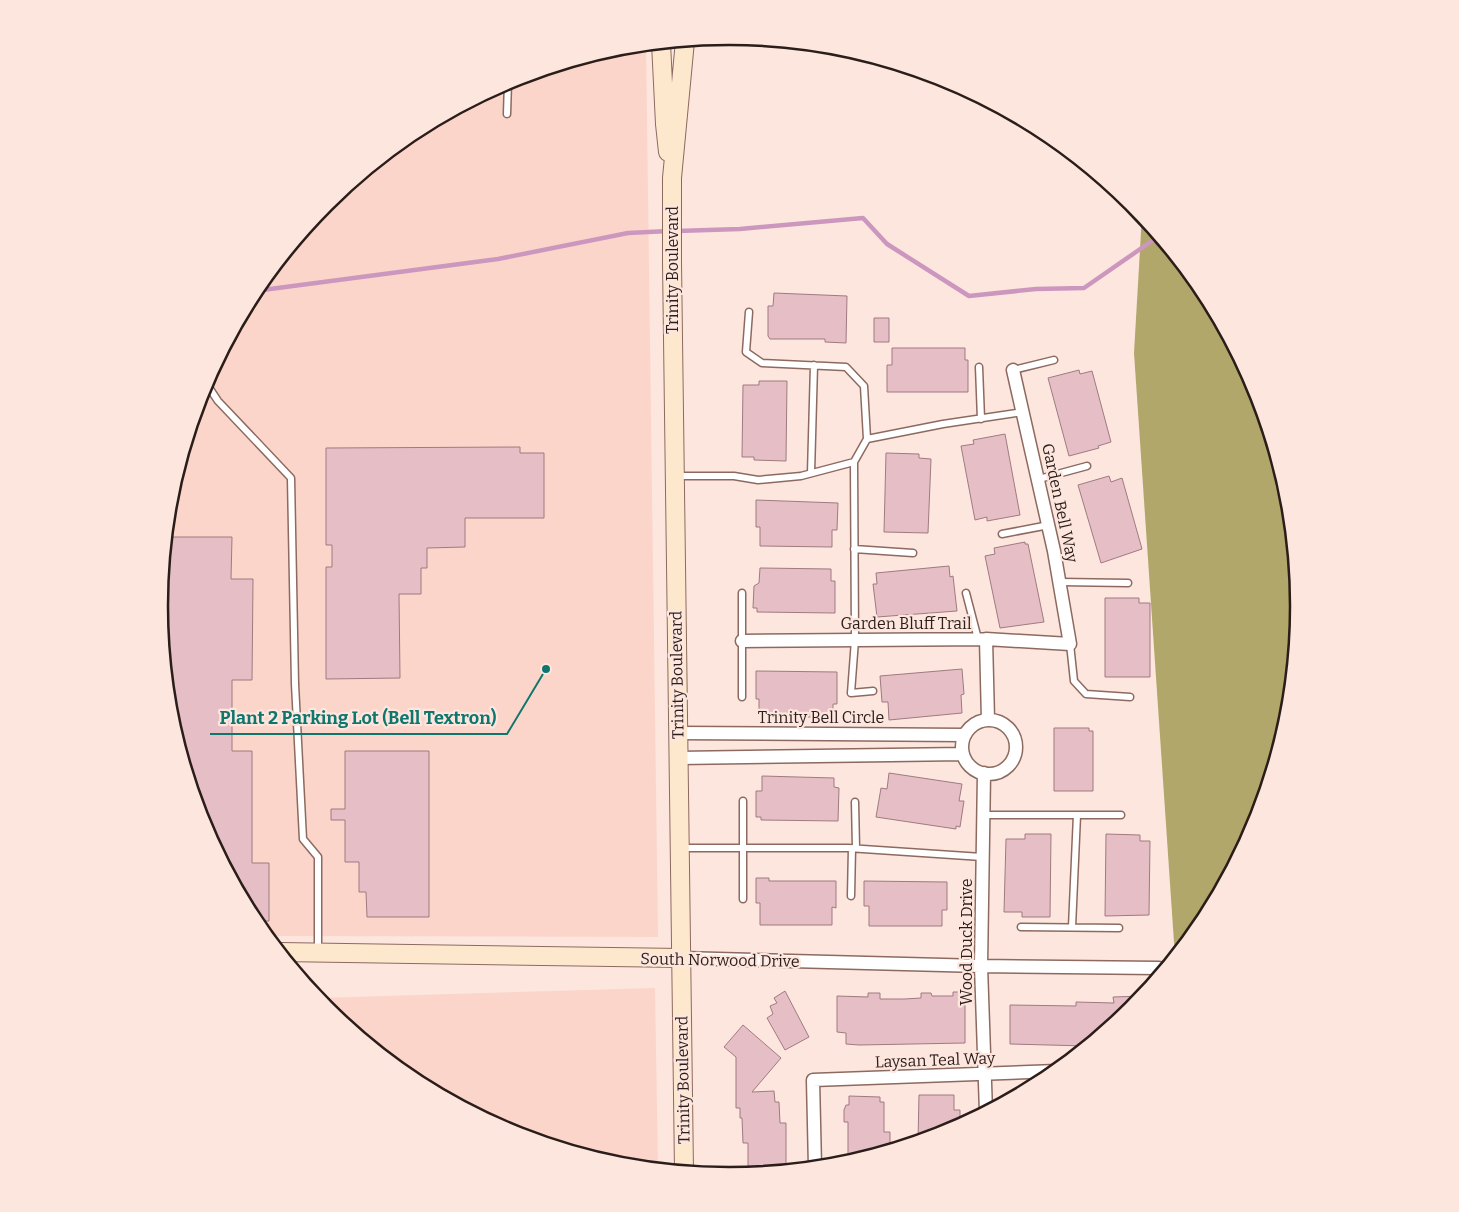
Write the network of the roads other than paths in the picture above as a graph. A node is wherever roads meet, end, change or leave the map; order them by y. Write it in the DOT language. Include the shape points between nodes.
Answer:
graph roads {
  1 [pos="684,47"];
  2 [pos="662,49"];
  3 [pos="508,91"];
  4 [pos="507,114"];
  5 [pos="672,178"];
  6 [pos="748,312"];
  7 [pos="1054,360"];
  8 [pos="814,365"];
  9 [pos="979,368"];
  10 [pos="1013,370"];
  11 [pos="211,391"];
  12 [pos="1024,412"];
  13 [pos="981,419"];
  14 [pos="866,440"];
  15 [pos="854,462"];
  16 [pos="1087,466"];
  17 [pos="811,473"];
  18 [pos="674,476"];
  19 [pos="1038,479"];
  20 [pos="1049,525"];
  21 [pos="1002,534"];
  22 [pos="854,549"];
  23 [pos="913,553"];
  24 [pos="1060,582"];
  25 [pos="1128,583"];
  26 [pos="742,593"];
  27 [pos="966,593"];
  28 [pos="982,639"];
  29 [pos="855,640"];
  30 [pos="742,641"];
  31 [pos="1070,644"];
  32 [pos="873,691"];
  33 [pos="742,697"];
  34 [pos="1130,697"];
  35 [pos="988,720"];
  36 [pos="678,733"];
  37 [pos="965,734"];
  38 [pos="963,754"];
  39 [pos="678,758"];
  40 [pos="984,773"];
  41 [pos="744,801"];
  42 [pos="855,802"];
  43 [pos="983,815"];
  44 [pos="1077,815"];
  45 [pos="1121,815"];
  46 [pos="679,848"];
  47 [pos="854,848"];
  48 [pos="744,849"];
  49 [pos="982,858"];
  50 [pos="851,896"];
  51 [pos="743,899"];
  52 [pos="1021,927"];
  53 [pos="1072,927"];
  54 [pos="1120,928"];
  55 [pos="288,952"];
  56 [pos="318,953"];
  57 [pos="681,958"];
  58 [pos="981,966"];
  59 [pos="1158,968"];
  60 [pos="1041,1072"];
  61 [pos="986,1074"];
  62 [pos="986,1105"];
  63 [pos="815,1160"];
  64 [pos="684,1165"];
  1 -- 5 [label="main road, Trinity Boulevard"];
  2 -- 5 [label="main road, Trinity Boulevard" via="665,124"];
  3 -- 4 [label="lane"];
  5 -- 18 [label="main road, Trinity Boulevard"];
  6 -- 8 [label="lane" via="746,352 762,363"];
  7 -- 10 [label="lane"];
  8 -- 14 [label="lane" via="846,367 864,386"];
  8 -- 17 [label="lane"];
  9 -- 13 [label="lane"];
  10 -- 12 [label="street, Garden Bell Way"];
  11 -- 56 [label="lane" via="291,478 302,839 318,857"];
  12 -- 13 [label="lane"];
  12 -- 19 [label="street, Garden Bell Way"];
  13 -- 14 [label="lane"];
  14 -- 15 [label="lane"];
  15 -- 17 [label="lane"];
  15 -- 22 [label="lane"];
  16 -- 19 [label="lane"];
  17 -- 18 [label="lane" via="758,480 734,476"];
  18 -- 36 [label="main road, Trinity Boulevard"];
  19 -- 20 [label="street, Garden Bell Way"];
  20 -- 21 [label="lane"];
  20 -- 24 [label="street, Garden Bell Way"];
  22 -- 23 [label="lane"];
  22 -- 29 [label="lane"];
  24 -- 25 [label="lane"];
  24 -- 31 [label="street, Garden Bell Way"];
  26 -- 30 [label="lane"];
  27 -- 28 [label="lane"];
  28 -- 29 [label="street, Garden Bluff Trail"];
  28 -- 31 [label="street, Garden Bluff Trail"];
  28 -- 35 [label="street"];
  29 -- 30 [label="street, Garden Bluff Trail"];
  29 -- 32 [label="lane" via="852,693"];
  30 -- 33 [label="lane"];
  31 -- 34 [label="lane" via="1074,682 1086,694"];
  35 -- 37 [label="street" via="978,722"];
  35 -- 40 [label="street" via="1006,726 1016,744 1010,765 1001,771"];
  36 -- 37 [label="street, Trinity Bell Circle"];
  36 -- 39 [label="main road, Trinity Boulevard"];
  37 -- 38 [label="street"];
  38 -- 39 [label="street"];
  38 -- 40 [label="street" via="970,766"];
  39 -- 46 [label="main road, Trinity Boulevard"];
  40 -- 43 [label="street, Wood Duck Drive"];
  41 -- 48 [label="lane"];
  42 -- 47 [label="lane"];
  43 -- 44 [label="lane"];
  43 -- 49 [label="street, Wood Duck Drive"];
  44 -- 45 [label="lane"];
  44 -- 53 [label="lane"];
  46 -- 48 [label="lane"];
  46 -- 57 [label="main road, Trinity Boulevard"];
  47 -- 48 [label="lane"];
  47 -- 49 [label="lane"];
  47 -- 50 [label="lane"];
  48 -- 51 [label="lane"];
  49 -- 58 [label="street, Wood Duck Drive"];
  52 -- 53 [label="lane"];
  53 -- 54 [label="lane"];
  55 -- 56 [label="main road, South Norwood Drive"];
  56 -- 57 [label="main road, South Norwood Drive"];
  57 -- 58 [label="street, South Norwood Drive"];
  57 -- 64 [label="main road, Trinity Boulevard"];
  58 -- 59 [label="street, South Norwood Drive"];
  58 -- 61 [label="street, Wood Duck Drive"];
  60 -- 61 [label="street, Laysan Teal Way"];
  61 -- 62 [label="street, Wood Duck Drive"];
  61 -- 63 [label="street, Laysan Teal Way" via="814,1080"];
}
